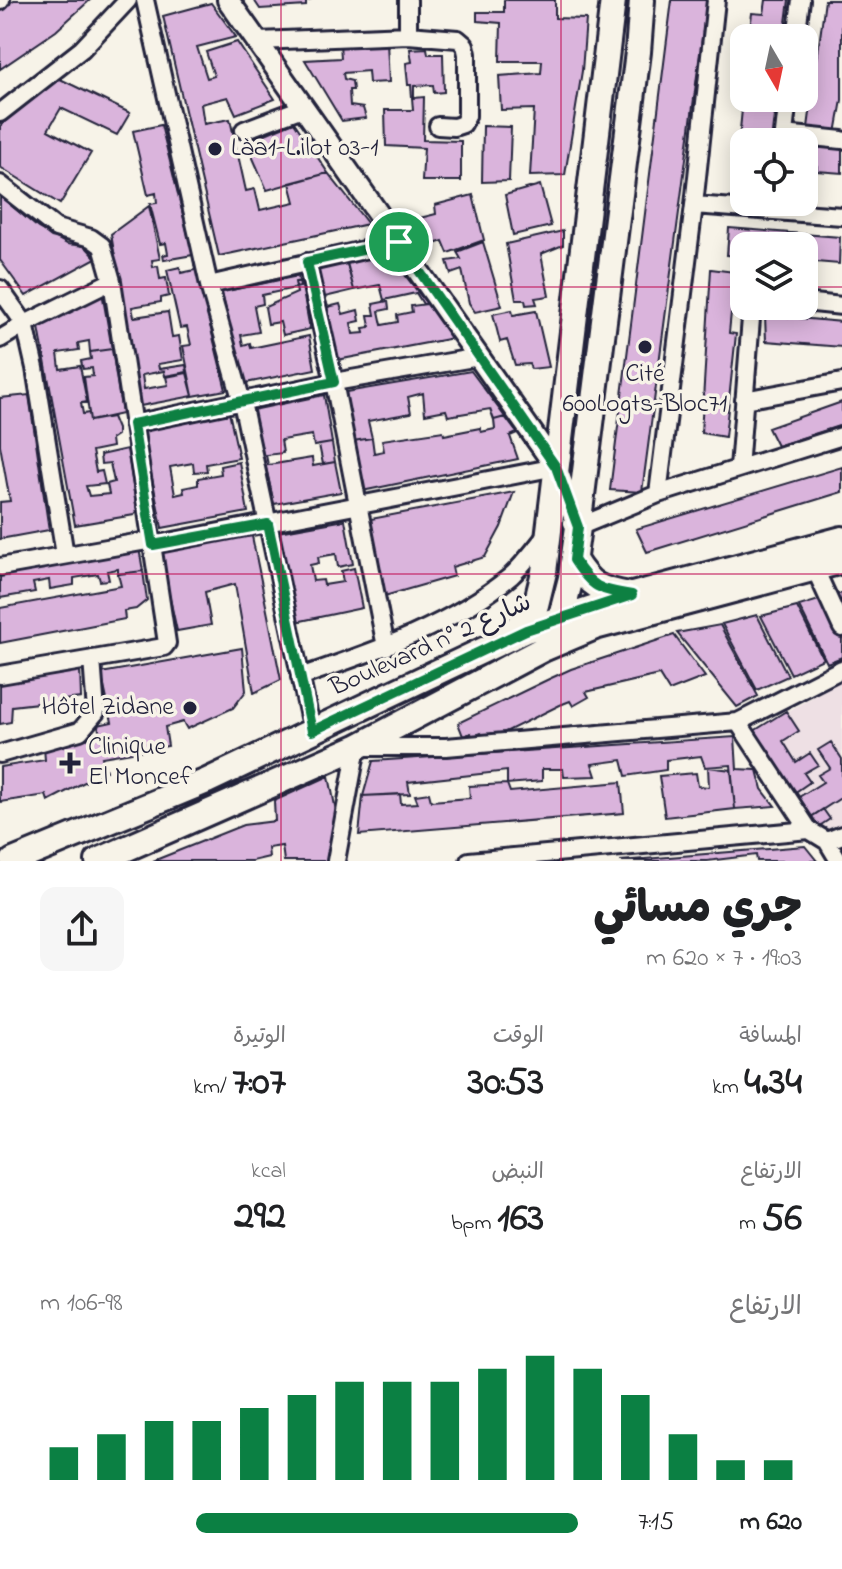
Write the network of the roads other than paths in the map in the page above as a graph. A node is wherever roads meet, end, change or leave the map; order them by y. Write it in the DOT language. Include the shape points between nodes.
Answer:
graph roads {
  1 [pos="128,0"];
  2 [pos="145,0"];
  3 [pos="228,0"];
  4 [pos="408,0"];
  5 [pos="613,0"];
  6 [pos="642,0"];
  7 [pos="716,0"];
  8 [pos="801,0"];
  9 [pos="798,24"];
  10 [pos="408,35"];
  11 [pos="258,41"];
  12 [pos="305,107"];
  13 [pos="0,113"];
  14 [pos="438,126"];
  15 [pos="244,130"];
  16 [pos="818,139"];
  17 [pos="842,140"];
  18 [pos="0,184"];
  19 [pos="694,205"];
  20 [pos="730,205"];
  21 [pos="818,212"];
  22 [pos="842,216"];
  23 [pos="399,242"];
  24 [pos="307,262"];
  25 [pos="112,281"];
  26 [pos="209,285"];
  27 [pos="0,289"];
  28 [pos="818,303"];
  29 [pos="842,306"];
  30 [pos="751,320"];
  31 [pos="25,324"];
  32 [pos="0,339"];
  33 [pos="479,357"];
  34 [pos="334,382"];
  35 [pos="842,382"];
  36 [pos="744,400"];
  37 [pos="242,402"];
  38 [pos="133,424"];
  39 [pos="842,436"];
  40 [pos="556,467"];
  41 [pos="739,468"];
  42 [pos="658,494"];
  43 [pos="358,507"];
  44 [pos="550,521"];
  45 [pos="268,524"];
  46 [pos="578,527"];
  47 [pos="842,539"];
  48 [pos="153,542"];
  49 [pos="65,555"];
  50 [pos="574,560"];
  51 [pos="842,561"];
  52 [pos="0,567"];
  53 [pos="815,569"];
  54 [pos="540,588"];
  55 [pos="632,595"];
  56 [pos="563,618"];
  57 [pos="595,627"];
  58 [pos="842,628"];
  59 [pos="507,639"];
  60 [pos="386,647"];
  61 [pos="543,649"];
  62 [pos="92,659"];
  63 [pos="842,669"];
  64 [pos="0,675"];
  65 [pos="300,677"];
  66 [pos="738,722"];
  67 [pos="312,731"];
  68 [pos="357,747"];
  69 [pos="0,754"];
  70 [pos="809,830"];
  71 [pos="834,838"];
  72 [pos="13,861"];
  73 [pos="98,861"];
  74 [pos="336,861"];
  75 [pos="469,861"];
  76 [pos="839,861"];
  1 -- 13 [label="street" via="82,49"];
  2 -- 26 [label="street"];
  3 -- 11 [label="street"];
  4 -- 10 [label="street"];
  5 -- 40 [label="main road"];
  6 -- 46 [label="main road"];
  7 -- 19 [label="street"];
  8 -- 9 [label="street"];
  10 -- 11 [label="street"];
  10 -- 14 [label="street" via="458,39 465,45 467,116 463,124"];
  11 -- 12 [label="street"];
  12 -- 15 [label="street"];
  12 -- 23 [label="street"];
  16 -- 17 [label="street"];
  18 -- 25 [label="street" via="56,228 102,246"];
  19 -- 20 [label="street"];
  19 -- 42 [label="street"];
  21 -- 22 [label="street"];
  23 -- 24 [label="street"];
  23 -- 33 [label="street"];
  24 -- 26 [label="street"];
  24 -- 34 [label="street"];
  25 -- 31 [label="street"];
  25 -- 38 [label="street"];
  26 -- 37 [label="street"];
  27 -- 31 [label="street"];
  28 -- 29 [label="street"];
  30 -- 36 [label="street"];
  31 -- 32 [label="street"];
  31 -- 49 [label="street"];
  33 -- 34 [label="street"];
  33 -- 40 [label="street"];
  34 -- 37 [label="street"];
  34 -- 43 [label="street"];
  35 -- 36 [label="street"];
  36 -- 41 [label="street"];
  37 -- 38 [label="street"];
  37 -- 45 [label="street"];
  38 -- 48 [label="street"];
  39 -- 41 [label="street"];
  40 -- 43 [label="street"];
  40 -- 44 [label="main road"];
  40 -- 46 [label="street"];
  41 -- 42 [label="street"];
  42 -- 46 [label="street"];
  43 -- 45 [label="street"];
  43 -- 60 [label="street"];
  44 -- 46 [label="street"];
  44 -- 54 [label="main road"];
  44 -- 60 [label="street" via="512,575 480,598"];
  45 -- 48 [label="street"];
  45 -- 65 [label="street"];
  46 -- 50 [label="main road"];
  47 -- 55 [label="main road, Boulevard n° شارع 2"];
  48 -- 49 [label="street"];
  48 -- 62 [label="street" via="167,643"];
  49 -- 52 [label="street"];
  50 -- 55 [label="main road" via="587,581"];
  50 -- 56 [label="main road"];
  51 -- 53 [label="main road, Boulevard n° شارع 2"];
  53 -- 57 [label="main road, Boulevard n° شارع 2"];
  53 -- 58 [label="street"];
  54 -- 56 [label="main road" via="548,610"];
  54 -- 59 [label="main road" via="536,605"];
  55 -- 56 [label="main road, Boulevard n° شارع 2"];
  56 -- 57 [label="main road"];
  56 -- 59 [label="main road, Boulevard n° شارع 2"];
  56 -- 61 [label="main road"];
  57 -- 61 [label="main road, Boulevard n° شارع 2"];
  59 -- 67 [label="main road, Boulevard n° شارع 2"];
  60 -- 65 [label="street"];
  61 -- 68 [label="main road, Boulevard n° شارع 2"];
  62 -- 64 [label="street"];
  62 -- 69 [label="street" via="96,712 89,723 80,731"];
  63 -- 66 [label="street"];
  65 -- 67 [label="street"];
  66 -- 68 [label="street" via="446,747"];
  66 -- 70 [label="street"];
  67 -- 72 [label="main road, Boulevard n° شارع 2"];
  68 -- 73 [label="main road, Boulevard n° شارع 2"];
  68 -- 74 [label="street"];
  70 -- 71 [label="street"];
  70 -- 75 [label="street"];
  71 -- 76 [label="street"];
}
